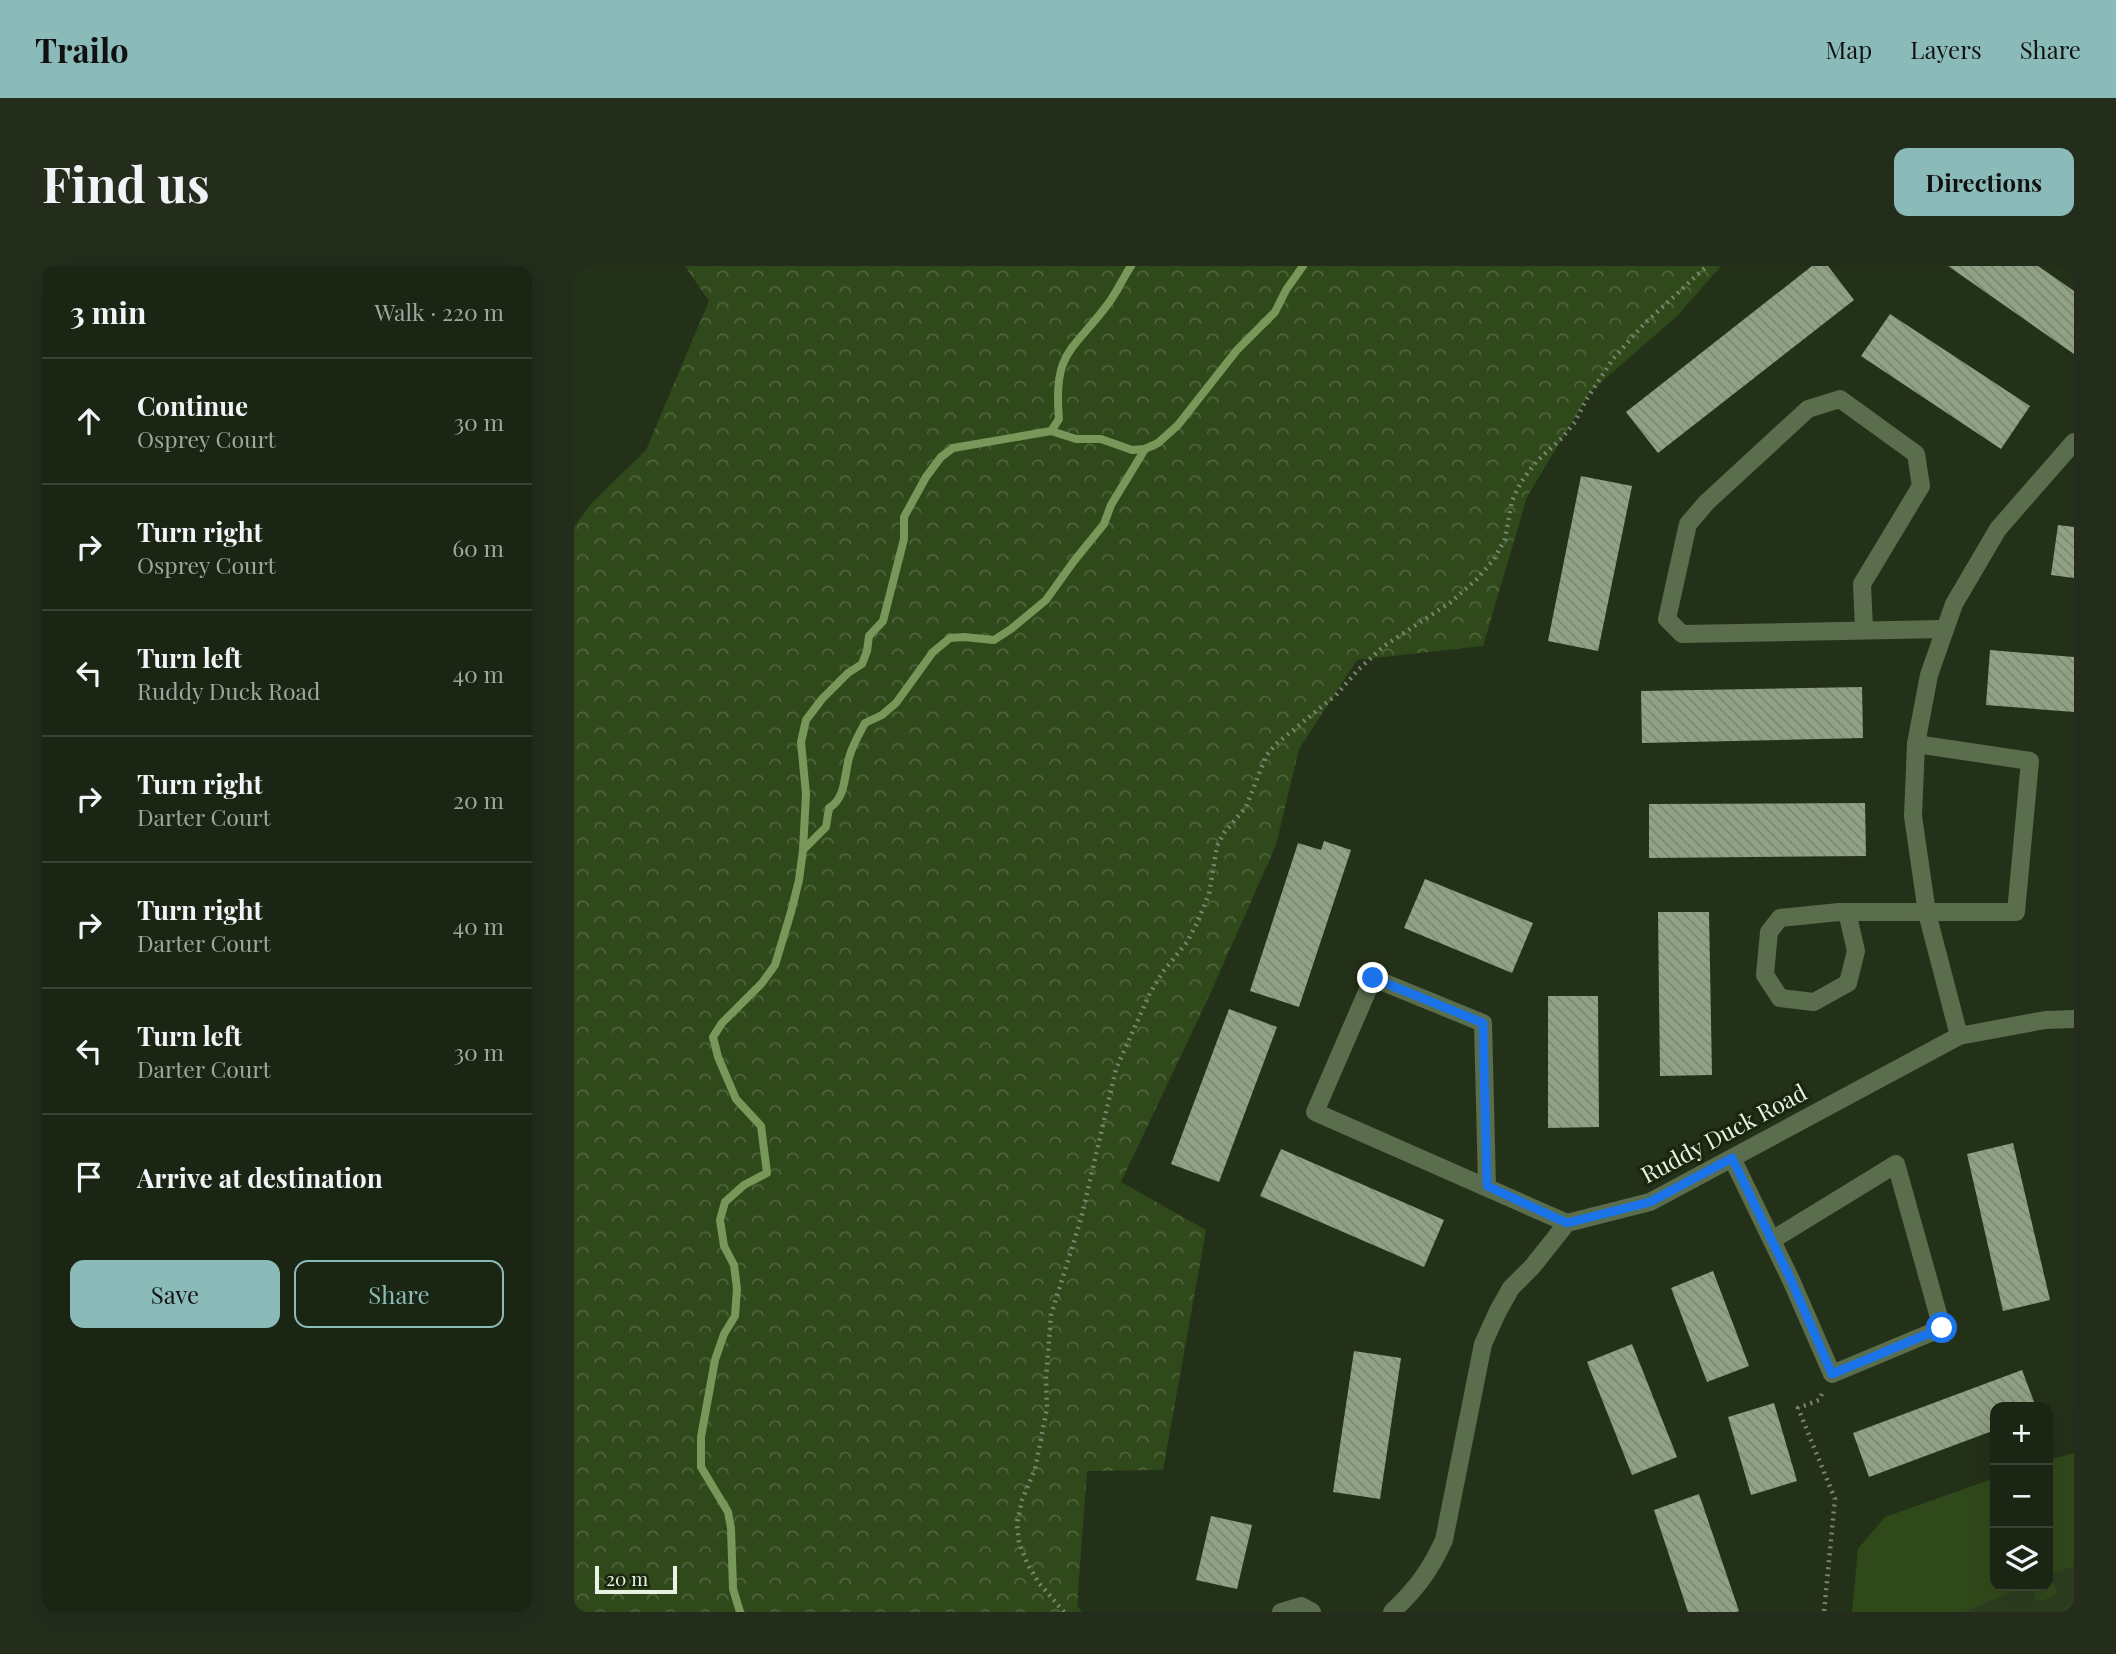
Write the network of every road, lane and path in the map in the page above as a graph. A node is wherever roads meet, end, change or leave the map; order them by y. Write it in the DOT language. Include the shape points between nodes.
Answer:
graph roads {
  1 [pos="1707,266"];
  2 [pos="2074,442"];
  3 [pos="2066,464"];
  4 [pos="1944,629"];
  5 [pos="1864,630"];
  6 [pos="1916,744"];
  7 [pos="1847,912"];
  8 [pos="1927,913"];
  9 [pos="2074,1019"];
  10 [pos="1959,1036"];
  11 [pos="1732,1158"];
  12 [pos="1487,1186"];
  13 [pos="1567,1223"];
  14 [pos="1772,1240"];
  15 [pos="1832,1374"];
  16 [pos="1064,1612"];
  17 [pos="1281,1612"];
  18 [pos="1312,1612"];
  19 [pos="1392,1612"];
  20 [pos="1824,1612"];
  1 -- 16 [label="path" via="1613,359 1575,422 1535,462 1512,501 1505,538 1478,578 1384,646 1336,695 1276,744 1266,756 1245,807 1217,846 1209,894 1197,923 1150,993 1116,1069 1081,1219 1051,1315 1047,1408 1035,1469 1017,1524 1027,1563"];
  2 -- 3 [label="street"];
  3 -- 4 [label="street" via="1998,529"];
  4 -- 5 [label="street"];
  4 -- 6 [label="street" via="1929,675"];
  5 -- 5 [label="street" via="1862,584 1921,486 1916,454 1840,399 1808,409 1688,524 1667,619 1682,634"];
  6 -- 8 [label="street" via="1913,816"];
  6 -- 8 [label="street" via="2030,761 2016,912"];
  7 -- 7 [label="street" via="1780,918 1769,932 1765,975 1780,998 1814,1002 1848,983 1856,951"];
  7 -- 8 [label="street"];
  8 -- 10 [label="street"];
  9 -- 10 [label="street, Ruddy Duck Road"];
  10 -- 11 [label="street, Ruddy Duck Road"];
  11 -- 13 [label="street, Ruddy Duck Road" via="1650,1202"];
  11 -- 14 [label="street"];
  12 -- 12 [label="street" via="1315,1112 1373,978 1483,1023"];
  12 -- 13 [label="street"];
  13 -- 19 [label="street" via="1511,1288 1483,1344 1444,1540 1415,1591"];
  14 -- 15 [label="street"];
  14 -- 15 [label="street" via="1896,1164 1942,1328"];
  15 -- 20 [label="path" via="1819,1400 1798,1408 1836,1499"];
  17 -- 18 [label="street" via="1301,1606"];
}
